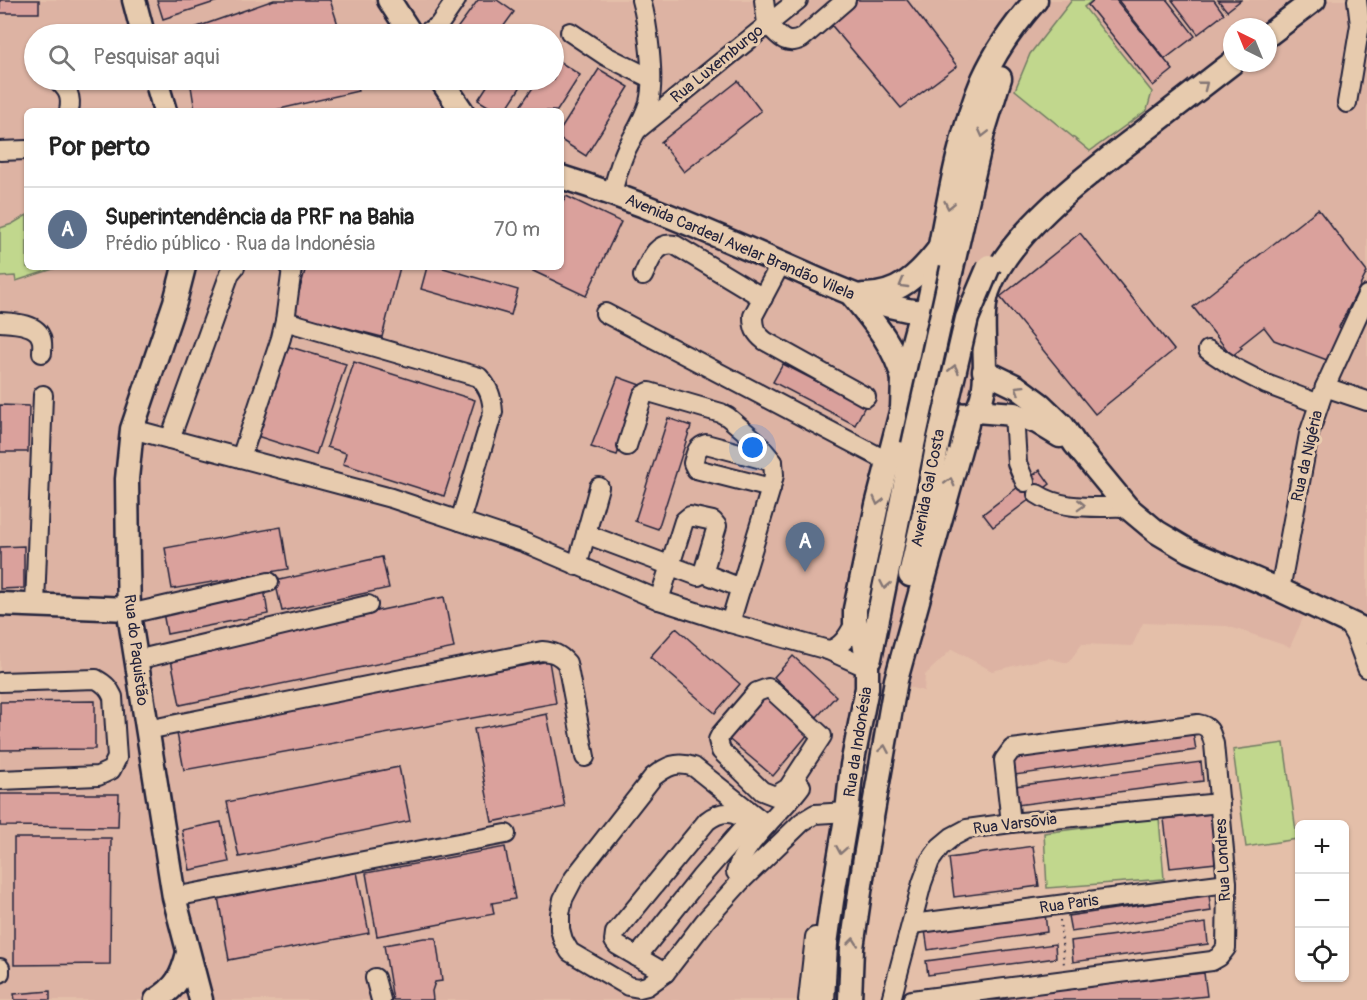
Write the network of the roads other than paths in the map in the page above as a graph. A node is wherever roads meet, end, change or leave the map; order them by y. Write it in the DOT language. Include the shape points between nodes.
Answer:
graph roads {
  1 [pos="134,0"];
  2 [pos="382,0"];
  3 [pos="389,0"];
  4 [pos="456,0"];
  5 [pos="641,0"];
  6 [pos="764,0"];
  7 [pos="798,0"];
  8 [pos="846,0"];
  9 [pos="1036,0"];
  10 [pos="1314,0"];
  11 [pos="1357,0"];
  12 [pos="140,24"];
  13 [pos="404,24"];
  14 [pos="405,24"];
  15 [pos="439,24"];
  16 [pos="767,24"];
  17 [pos="1277,28"];
  18 [pos="570,32"];
  19 [pos="1223,70"];
  20 [pos="650,78"];
  21 [pos="67,90"];
  22 [pos="159,90"];
  23 [pos="448,90"];
  24 [pos="1347,103"];
  25 [pos="69,108"];
  26 [pos="164,108"];
  27 [pos="460,108"];
  28 [pos="1169,112"];
  29 [pos="637,130"];
  30 [pos="24,150"];
  31 [pos="0,151"];
  32 [pos="564,178"];
  33 [pos="612,193"];
  34 [pos="940,247"];
  35 [pos="781,263"];
  36 [pos="183,270"];
  37 [pos="232,270"];
  38 [pos="292,270"];
  39 [pos="643,276"];
  40 [pos="852,295"];
  41 [pos="1367,295"];
  42 [pos="763,298"];
  43 [pos="924,309"];
  44 [pos="606,313"];
  45 [pos="285,321"];
  46 [pos="0,322"];
  47 [pos="983,339"];
  48 [pos="1208,350"];
  49 [pos="42,353"];
  50 [pos="984,371"];
  51 [pos="903,381"];
  52 [pos="1325,387"];
  53 [pos="43,395"];
  54 [pos="866,397"];
  55 [pos="1366,399"];
  56 [pos="1319,404"];
  57 [pos="971,413"];
  58 [pos="1014,414"];
  59 [pos="132,429"];
  60 [pos="170,439"];
  61 [pos="1075,444"];
  62 [pos="627,446"];
  63 [pos="241,458"];
  64 [pos="773,462"];
  65 [pos="889,462"];
  66 [pos="599,487"];
  67 [pos="771,488"];
  68 [pos="1127,507"];
  69 [pos="460,521"];
  70 [pos="586,534"];
  71 [pos="577,566"];
  72 [pos="671,566"];
  73 [pos="703,573"];
  74 [pos="269,582"];
  75 [pos="741,588"];
  76 [pos="1280,590"];
  77 [pos="658,600"];
  78 [pos="0,604"];
  79 [pos="368,604"];
  80 [pos="35,605"];
  81 [pos="129,611"];
  82 [pos="855,622"];
  83 [pos="730,623"];
  84 [pos="1357,627"];
  85 [pos="828,650"];
  86 [pos="136,660"];
  87 [pos="868,668"];
  88 [pos="1367,668"];
  89 [pos="896,680"];
  90 [pos="0,682"];
  91 [pos="147,729"];
  92 [pos="822,736"];
  93 [pos="585,757"];
  94 [pos="0,780"];
  95 [pos="1220,803"];
  96 [pos="847,812"];
  97 [pos="757,821"];
  98 [pos="1011,823"];
  99 [pos="506,834"];
  100 [pos="742,880"];
  101 [pos="1227,883"];
  102 [pos="174,897"];
  103 [pos="912,924"];
  104 [pos="815,937"];
  105 [pos="188,953"];
  106 [pos="637,957"];
  107 [pos="0,968"];
  108 [pos="0,973"];
  109 [pos="665,973"];
  110 [pos="375,978"];
  111 [pos="156,1000"];
  112 [pos="201,1000"];
  113 [pos="381,1000"];
  114 [pos="808,1000"];
  115 [pos="823,1000"];
  116 [pos="850,1000"];
  117 [pos="891,1000"];
  118 [pos="912,1000"];
  1 -- 12 [label="main road"];
  2 -- 13 [label="main road"];
  3 -- 14 [label="main road"];
  4 -- 15 [label="street"];
  5 -- 20 [label="street" via="646,17"];
  6 -- 16 [label="street"];
  7 -- 16 [label="street, Rua Luxemburgo"];
  8 -- 16 [label="street" via="794,42 787,41"];
  9 -- 34 [label="main road, Rua da Indonésia, one-way" via="999,48 983,79 967,124"];
  9 -- 87 [label="main road, one-way, bridge" via="1004,68 983,133"];
  10 -- 17 [label="main road"];
  11 -- 24 [label="street" via="1360,25"];
  16 -- 29 [label="street, Rua Luxemburgo"];
  18 -- 20 [label="street"];
  28 -- 19 [label="main road, Avenida Gal Costa, one-way"];
  20 -- 29 [label="street" via="650,100"];
  21 -- 25 [label="street"];
  22 -- 26 [label="main road"];
  23 -- 27 [label="main road"];
  28 -- 47 [label="main road, Avenida Gal Costa" via="1075,186 1024,235 996,273 988,291"];
  89 -- 28 [label="main road, Avenida Gal Costa, one-way, bridge" via="897,643 936,447 967,318 989,266 1028,216 1093,160 1136,128"];
  29 -- 33 [label="street"];
  30 -- 31 [label="street"];
  32 -- 33 [label="main road, Avenida Cardeal Avelar Brandão Vilela"];
  33 -- 35 [label="main road, Avenida Cardeal Avelar Brandão Vilela"];
  34 -- 40 [label="main road, one-way" via="918,274 898,288"];
  34 -- 43 [label="main road, Rua da Indonésia"];
  35 -- 40 [label="main road, Avenida Cardeal Avelar Brandão Vilela"];
  35 -- 42 [label="street"];
  36 -- 59 [label="main road, Rua do Paquistão"];
  37 -- 60 [label="street"];
  38 -- 45 [label="street"];
  39 -- 42 [label="street" via="653,254 663,245 675,245"];
  40 -- 43 [label="main road, Avenida Cardeal Avelar Brandão Vilela" via="902,310"];
  40 -- 51 [label="main road, Rua da Indonésia" via="889,344"];
  41 -- 52 [label="street, Rua da Nigéria"];
  42 -- 54 [label="street" via="753,316 756,334"];
  43 -- 47 [label="main road, Avenida Cardeal Avelar Brandão Vilela" via="952,308 965,314"];
  43 -- 51 [label="main road, Rua da Indonésia"];
  44 -- 65 [label="street"];
  45 -- 63 [label="street"];
  45 -- 69 [label="street" via="479,376 492,398 493,412"];
  46 -- 49 [label="street" via="37,331"];
  47 -- 50 [label="main road, Avenida Gal Costa"];
  48 -- 56 [label="street" via="1266,384"];
  50 -- 57 [label="main road, Avenida Gal Costa" via="982,395"];
  61 -- 50 [label="main road, one-way" via="1063,426 1035,400"];
  51 -- 57 [label="main road, Rua da Indonésia" via="915,398 931,410"];
  51 -- 65 [label="main road, Rua da Indonésia" via="902,408"];
  52 -- 55 [label="street"];
  52 -- 56 [label="street, Rua da Nigéria"];
  53 -- 80 [label="street"];
  56 -- 76 [label="street, Rua da Nigéria" via="1309,434"];
  57 -- 58 [label="main road"];
  89 -- 57 [label="main road, Avenida Gal Costa, one-way"];
  58 -- 61 [label="main road"];
  58 -- 68 [label="street, one-way" via="1017,463 1031,488 1044,499 1065,505"];
  59 -- 60 [label="street"];
  59 -- 81 [label="main road, Rua do Paquistão" via="127,479"];
  60 -- 63 [label="street"];
  61 -- 68 [label="main road"];
  62 -- 64 [label="street" via="644,395 649,392 721,413"];
  63 -- 69 [label="street" via="391,498"];
  64 -- 67 [label="street"];
  64 -- 67 [label="street" via="706,444 700,445 693,463 696,470"];
  65 -- 82 [label="main road, Rua da Indonésia, one-way"];
  66 -- 70 [label="street"];
  67 -- 75 [label="street"];
  68 -- 76 [label="main road" via="1157,532 1189,551"];
  69 -- 71 [label="street" via="523,542"];
  70 -- 71 [label="street"];
  70 -- 72 [label="street"];
  71 -- 77 [label="street"];
  72 -- 73 [label="street" via="698,576"];
  72 -- 73 [label="street" via="684,521 690,516 710,520 717,526"];
  72 -- 77 [label="street"];
  73 -- 75 [label="street"];
  74 -- 81 [label="street"];
  75 -- 83 [label="street"];
  76 -- 84 [label="main road"];
  77 -- 83 [label="street"];
  78 -- 80 [label="main road"];
  79 -- 86 [label="street"];
  80 -- 81 [label="main road"];
  81 -- 86 [label="main road, Rua do Paquistão"];
  82 -- 85 [label="street" via="840,645"];
  82 -- 87 [label="main road, Rua da Indonésia" via="864,642"];
  83 -- 85 [label="street"];
  84 -- 88 [label="street" via="1355,635"];
  85 -- 87 [label="street"];
  86 -- 91 [label="main road, Rua do Paquistão"];
  87 -- 96 [label="main road, Rua da Indonésia"];
  116 -- 89 [label="main road, Rua da Indonésia, one-way" via="852,948 865,857"];
  90 -- 94 [label="street" via="96,679 103,683 113,697 117,758 111,770 99,776"];
  91 -- 93 [label="street" via="552,651 567,663"];
  91 -- 102 [label="main road, Rua do Paquistão"];
  92 -- 92 [label="street" via="773,691 762,688 721,734 718,746 762,791 775,796 788,788"];
  92 -- 97 [label="street" via="811,772 793,797"];
  95 -- 98 [label="street, Rua Varsōvia"];
  95 -- 98 [label="street, Rua Londres" via="1211,731 1198,724 1012,749 1004,760"];
  95 -- 101 [label="street, Rua Londres"];
  96 -- 100 [label="street" via="815,814 806,819"];
  96 -- 115 [label="main road, Rua da Indonésia, one-way" via="826,944"];
  97 -- 100 [label="street" via="738,864 736,872"];
  97 -- 106 [label="street" via="700,878"];
  97 -- 106 [label="street" via="728,812 707,820 615,933 617,945"];
  97 -- 109 [label="street" via="694,767 673,764 653,777 574,878 560,914 560,929 570,952 628,986 647,986"];
  98 -- 103 [label="street, Rua Varsōvia" via="967,830 940,847 922,883"];
  99 -- 102 [label="street"];
  100 -- 109 [label="street"];
  101 -- 103 [label="street, Rua Paris"];
  101 -- 118 [label="street, Rua Londres" via="1226,948 1212,962"];
  102 -- 105 [label="main road, Rua do Paquistão"];
  103 -- 117 [label="street, Rua Varsōvia"];
  104 -- 114 [label="street"];
  105 -- 111 [label="main road" via="178,982"];
  105 -- 112 [label="main road, Rua do Paquistão"];
  106 -- 109 [label="street"];
  107 -- 108 [label="street"];
  110 -- 113 [label="street"];
}
